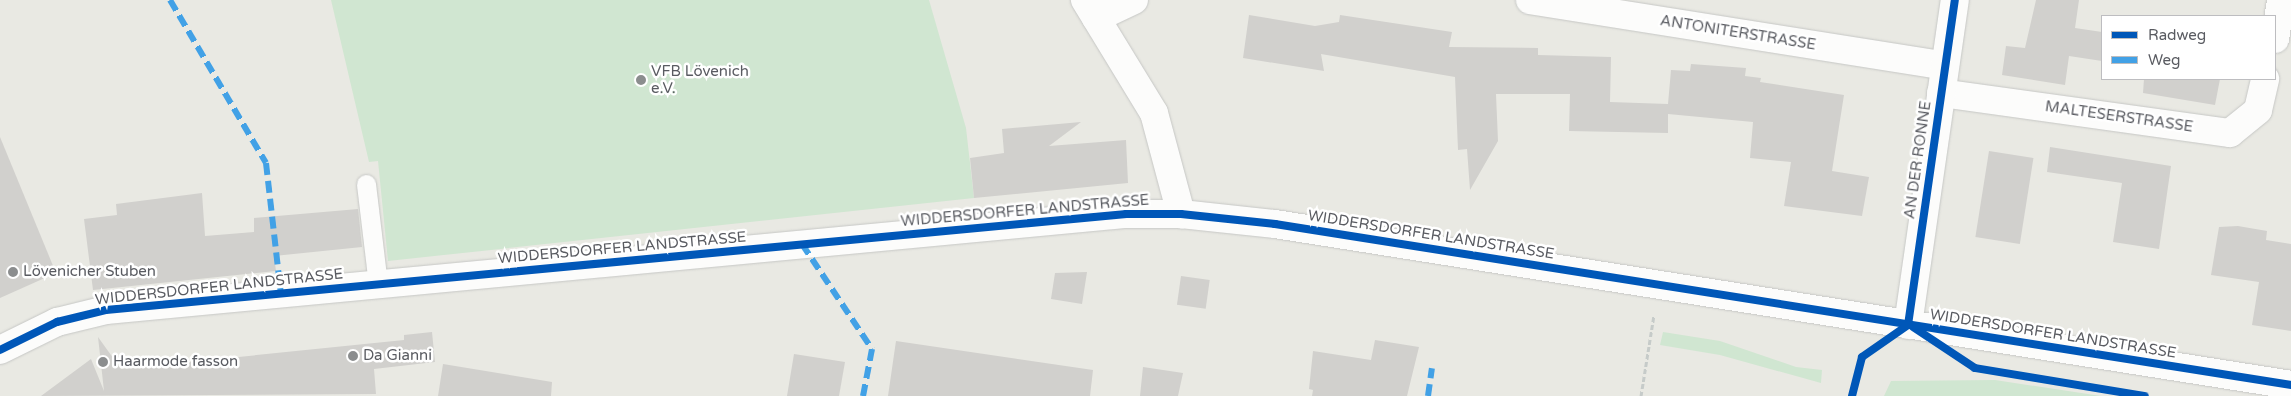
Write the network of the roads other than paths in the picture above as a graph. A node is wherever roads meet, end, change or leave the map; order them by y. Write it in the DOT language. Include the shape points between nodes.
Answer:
graph roads {
  1 [pos="1134,0"];
  2 [pos="1530,0"];
  3 [pos="1955,0"];
  4 [pos="2281,0"];
  5 [pos="1091,9"];
  6 [pos="2276,32"];
  7 [pos="1943,80"];
  8 [pos="2265,80"];
  9 [pos="366,184"];
  10 [pos="1181,214"];
  11 [pos="378,284"];
  12 [pos="1908,325"];
  13 [pos="0,350"];
  14 [pos="2291,385"];
  1 -- 5 [label="street"];
  2 -- 7 [label="street, ANTONITERSTRASSE"];
  3 -- 7 [label="street, AN DER RONNE"];
  4 -- 6 [label="street"];
  5 -- 10 [label="street" via="1154,114"];
  7 -- 8 [label="street, MALTESERSTRASSE" via="2230,133 2258,110"];
  7 -- 12 [label="street, AN DER RONNE"];
  9 -- 11 [label="lane"];
  10 -- 11 [label="street, WIDDERSDORFER LANDSTRASSE" via="1126,214"];
  10 -- 12 [label="street, WIDDERSDORFER LANDSTRASSE" via="1275,224"];
  11 -- 13 [label="street, WIDDERSDORFER LANDSTRASSE" via="106,310 57,322"];
  12 -- 14 [label="street, WIDDERSDORFER LANDSTRASSE"];
}
